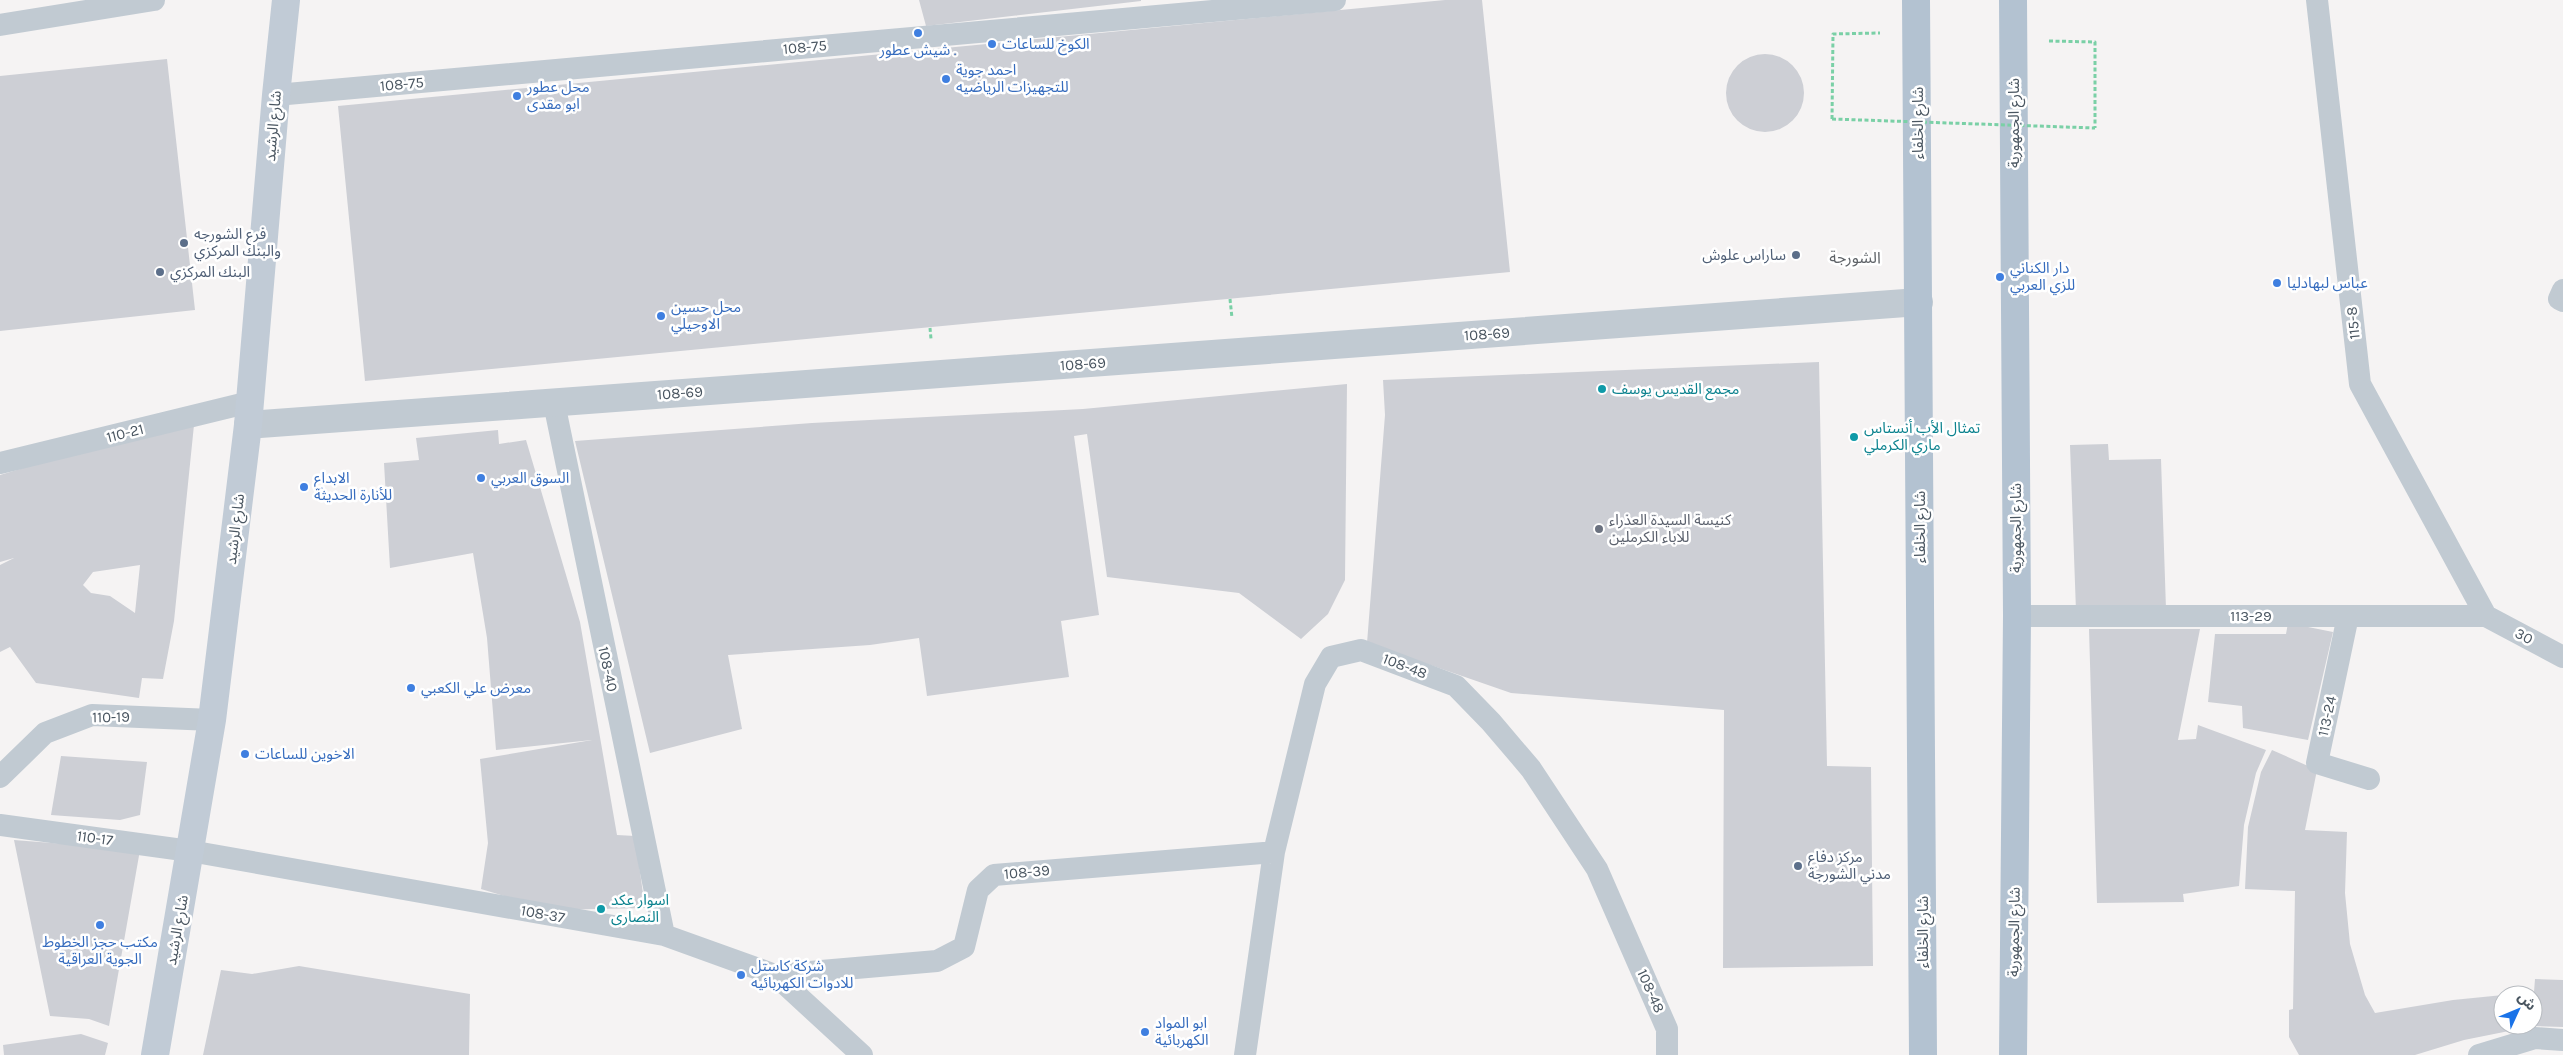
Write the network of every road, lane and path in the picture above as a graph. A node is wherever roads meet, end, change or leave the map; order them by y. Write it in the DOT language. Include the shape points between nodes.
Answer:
graph roads {
  1 [pos="154,0"];
  2 [pos="286,0"];
  3 [pos="1335,0"];
  4 [pos="1916,0"];
  5 [pos="2013,0"];
  6 [pos="2317,0"];
  7 [pos="1304,1"];
  8 [pos="0,25"];
  9 [pos="1917,32"];
  10 [pos="2013,40"];
  11 [pos="276,95"];
  12 [pos="1919,302"];
  13 [pos="554,402"];
  14 [pos="249,413"];
  15 [pos="0,463"];
  16 [pos="2017,616"];
  17 [pos="2348,616"];
  18 [pos="2486,616"];
  19 [pos="2563,657"];
  20 [pos="212,720"];
  21 [pos="0,777"];
  22 [pos="2369,779"];
  23 [pos="0,825"];
  24 [pos="190,851"];
  25 [pos="1274,852"];
  26 [pos="664,935"];
  27 [pos="775,975"];
  28 [pos="2563,1040"];
  29 [pos="155,1055"];
  30 [pos="862,1055"];
  31 [pos="1245,1055"];
  32 [pos="1667,1055"];
  33 [pos="1923,1055"];
  34 [pos="2013,1055"];
  35 [pos="2479,1055"];
  1 -- 8 [label="lane"];
  2 -- 11 [label="main road, شارع الرشيد"];
  3 -- 7 [label="lane, 108-75"];
  4 -- 9 [label="main road, شارع الخلفاء"];
  5 -- 10 [label="main road, شارع الجمهورية"];
  6 -- 18 [label="lane, 115-8" via="2360,384"];
  7 -- 11 [label="lane, 108-75"];
  9 -- 10 [label="path, bridge" via="1833,34 1832,119 2095,128 2095,42"];
  9 -- 12 [label="main road, شارع الخلفاء"];
  10 -- 16 [label="main road, شارع الجمهورية"];
  11 -- 14 [label="main road, شارع الرشيد"];
  12 -- 13 [label="street, 108-69"];
  12 -- 33 [label="main road, شارع الخلفاء"];
  13 -- 14 [label="street, 108-69"];
  13 -- 26 [label="lane, 108-40"];
  14 -- 15 [label="lane, 110-21"];
  14 -- 20 [label="main road, شارع الرشيد"];
  16 -- 17 [label="lane, 113-29"];
  16 -- 34 [label="main road, شارع الجمهورية"];
  17 -- 18 [label="lane, 113-29"];
  17 -- 22 [label="lane, 113-24" via="2317,763"];
  18 -- 19 [label="lane, 30"];
  20 -- 21 [label="lane, 110-19" via="92,715 45,733"];
  20 -- 24 [label="main road, شارع الرشيد"];
  23 -- 24 [label="lane, 110-17"];
  24 -- 26 [label="lane, 108-37"];
  24 -- 29 [label="main road, شارع الرشيد"];
  25 -- 27 [label="lane, 108-39" via="994,875 978,890 964,947 937,960"];
  25 -- 31 [label="lane, 108-48"];
  25 -- 32 [label="lane, 108-48" via="1315,684 1330,657 1362,650 1456,686 1530,770 1597,869 1667,1029"];
  26 -- 27 [label="lane, 108-37"];
  27 -- 30 [label="lane, 108-37"];
  28 -- 35 [label="lane" via="2535,1038"];
}
